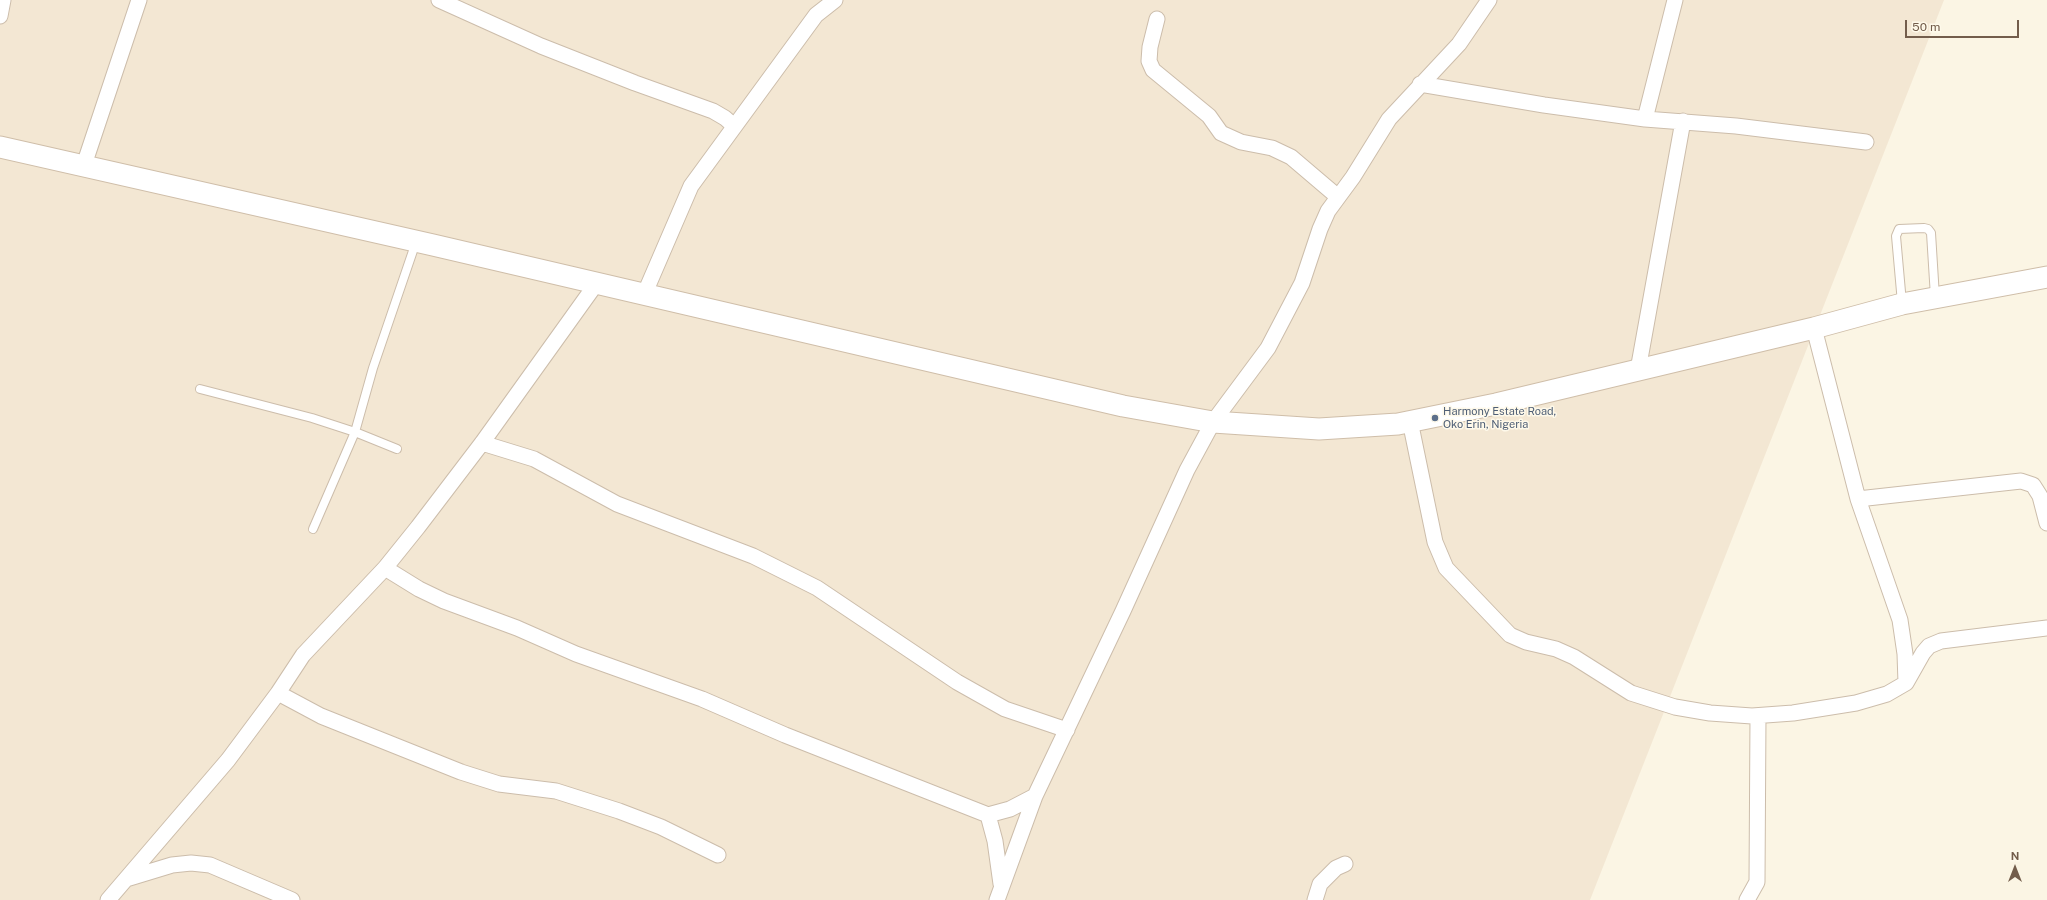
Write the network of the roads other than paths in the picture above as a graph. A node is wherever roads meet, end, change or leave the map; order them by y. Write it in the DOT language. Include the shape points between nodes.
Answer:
graph roads {
  1 [pos="3,0"];
  2 [pos="139,0"];
  3 [pos="439,0"];
  4 [pos="834,0"];
  5 [pos="1489,0"];
  6 [pos="1675,0"];
  7 [pos="471,6"];
  8 [pos="0,16"];
  9 [pos="1157,19"];
  10 [pos="1420,84"];
  11 [pos="1645,118"];
  12 [pos="1683,121"];
  13 [pos="734,126"];
  14 [pos="1866,142"];
  15 [pos="0,146"];
  16 [pos="84,166"];
  17 [pos="1338,197"];
  18 [pos="417,241"];
  19 [pos="2047,277"];
  20 [pos="596,284"];
  21 [pos="644,295"];
  22 [pos="1935,297"];
  23 [pos="1902,304"];
  24 [pos="1814,328"];
  25 [pos="1638,370"];
  26 [pos="200,389"];
  27 [pos="1410,421"];
  28 [pos="1213,422"];
  29 [pos="355,432"];
  30 [pos="482,443"];
  31 [pos="397,449"];
  32 [pos="1858,499"];
  33 [pos="2047,523"];
  34 [pos="313,529"];
  35 [pos="385,568"];
  36 [pos="2047,628"];
  37 [pos="1906,683"];
  38 [pos="278,693"];
  39 [pos="1758,716"];
  40 [pos="1067,730"];
  41 [pos="1035,796"];
  42 [pos="988,815"];
  43 [pos="718,855"];
  44 [pos="1346,864"];
  45 [pos="126,879"];
  46 [pos="999,893"];
  47 [pos="108,900"];
  48 [pos="292,900"];
  49 [pos="1315,900"];
  50 [pos="1747,900"];
  1 -- 8 [label="street"];
  2 -- 16 [label="street"];
  3 -- 7 [label="street"];
  4 -- 13 [label="street" via="816,15"];
  5 -- 10 [label="street" via="1458,44"];
  6 -- 11 [label="street"];
  7 -- 13 [label="street" via="541,46 713,111"];
  9 -- 17 [label="street" via="1150,47 1149,61 1153,70 1208,116 1221,133 1241,142 1272,148 1291,157"];
  10 -- 11 [label="street" via="1544,105"];
  10 -- 17 [label="street" via="1389,119"];
  11 -- 12 [label="street"];
  12 -- 14 [label="street"];
  12 -- 25 [label="street"];
  13 -- 21 [label="street" via="691,186"];
  15 -- 16 [label="street"];
  16 -- 18 [label="street"];
  17 -- 28 [label="street" via="1320,229 1302,283 1268,348"];
  18 -- 20 [label="street"];
  18 -- 29 [label="lane" via="373,368"];
  19 -- 22 [label="street"];
  20 -- 21 [label="street"];
  20 -- 30 [label="street"];
  21 -- 28 [label="street" via="1123,406"];
  22 -- 23 [label="street"];
  22 -- 23 [label="lane" via="1931,233 1924,228 1899,229 1896,236"];
  23 -- 24 [label="street"];
  24 -- 25 [label="street"];
  24 -- 32 [label="street"];
  25 -- 27 [label="street" via="1496,404"];
  26 -- 29 [label="lane"];
  27 -- 28 [label="street" via="1319,429"];
  27 -- 39 [label="street" via="1435,542 1446,568 1510,635 1574,657 1631,693 1668,705 1710,713"];
  28 -- 40 [label="street" via="1162,522"];
  29 -- 31 [label="lane"];
  29 -- 34 [label="lane"];
  30 -- 35 [label="street"];
  30 -- 40 [label="street" via="534,460 617,504 753,556 817,588 957,682 1005,709"];
  32 -- 33 [label="street" via="2022,481 2033,485 2040,496"];
  32 -- 37 [label="street" via="1900,620"];
  35 -- 38 [label="street" via="303,655"];
  35 -- 42 [label="street" via="444,601 517,628 576,654 702,699"];
  36 -- 37 [label="street" via="1941,641 1929,646 1922,653"];
  37 -- 39 [label="street" via="1887,694 1856,703"];
  38 -- 43 [label="street" via="321,716 461,772 499,784 556,791 619,811 661,827"];
  38 -- 45 [label="street" via="228,760"];
  39 -- 50 [label="street" via="1757,882"];
  40 -- 41 [label="street"];
  41 -- 42 [label="street" via="1010,809"];
  41 -- 46 [label="street"];
  42 -- 46 [label="street" via="995,840"];
  44 -- 49 [label="street" via="1336,868 1320,884"];
  45 -- 47 [label="street"];
  45 -- 48 [label="street" via="172,865 210,865"];
}
